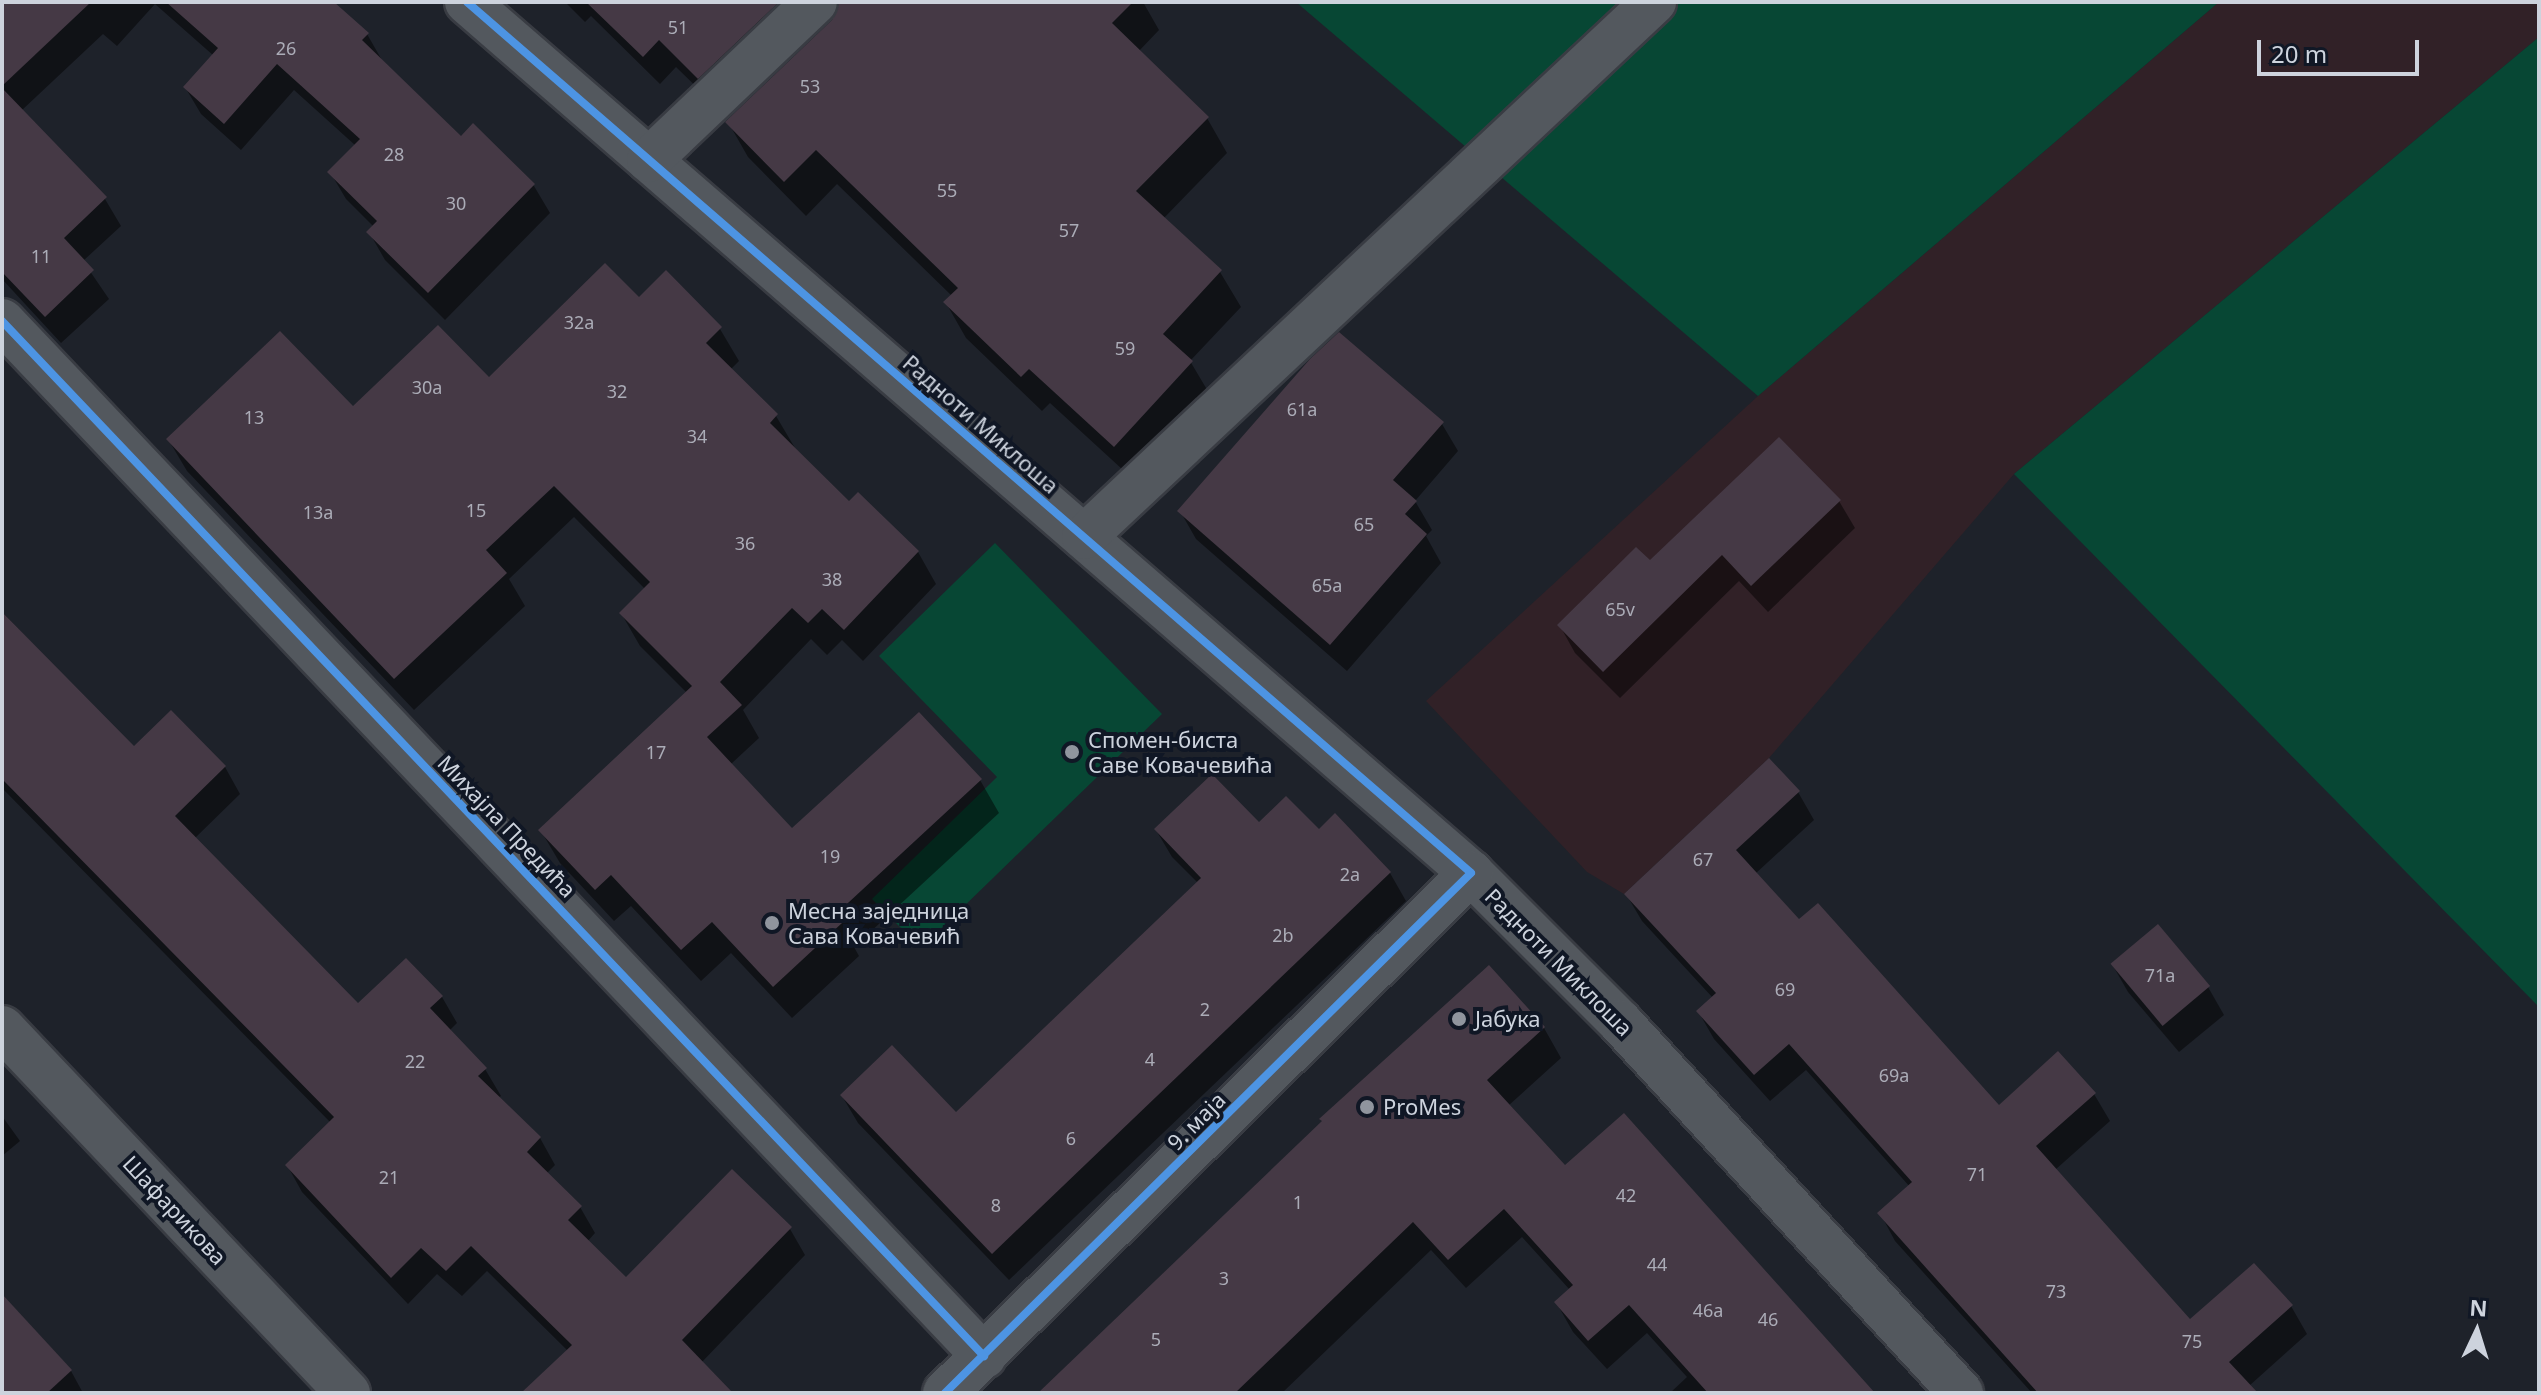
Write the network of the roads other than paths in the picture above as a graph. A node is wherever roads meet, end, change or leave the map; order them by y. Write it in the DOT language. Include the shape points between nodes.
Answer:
graph roads {
  1 [pos="467,2"];
  2 [pos="815,2"];
  3 [pos="1654,2"];
  4 [pos="649,160"];
  5 [pos="2,321"];
  6 [pos="1084,537"];
  7 [pos="1471,873"];
  8 [pos="2,1028"];
  9 [pos="984,1356"];
  10 [pos="348,1393"];
  11 [pos="945,1393"];
  12 [pos="1961,1393"];
  1 -- 4 [label="street, Радноти Миклоша"];
  2 -- 4 [label="street"];
  3 -- 6 [label="street"];
  4 -- 6 [label="street, Радноти Миклоша"];
  5 -- 9 [label="street, Михајла Предића"];
  6 -- 7 [label="street, Радноти Миклоша"];
  7 -- 9 [label="street, 9. маја"];
  7 -- 12 [label="street, Радноти Миклоша" via="1620,1022"];
  8 -- 10 [label="street, Шафарикова"];
  9 -- 11 [label="street, 9. маја"];
}
